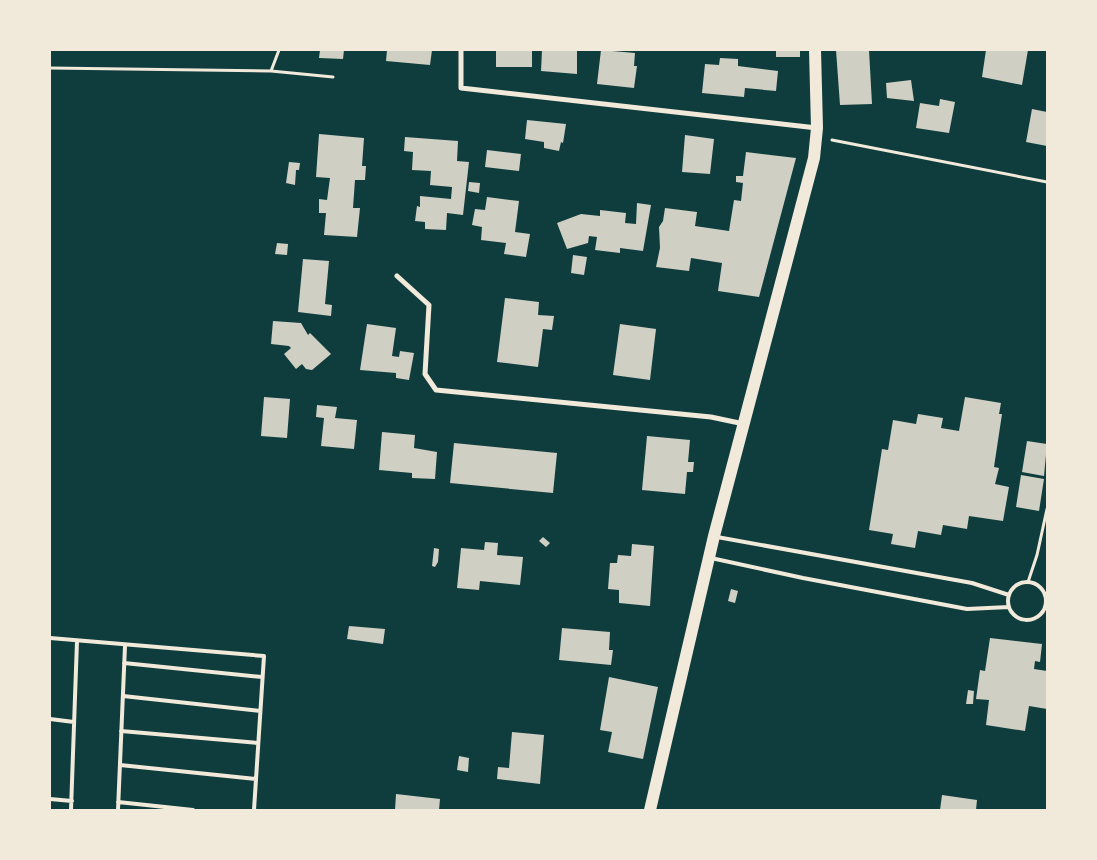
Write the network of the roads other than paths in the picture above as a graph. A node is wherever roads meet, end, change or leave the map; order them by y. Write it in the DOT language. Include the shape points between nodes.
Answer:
graph roads {
  1 [pos="461,50"];
  2 [pos="815,50"];
  3 [pos="817,128"];
  4 [pos="397,276"];
  5 [pos="744,424"];
  6 [pos="714,536"];
  7 [pos="709,558"];
  8 [pos="1009,595"];
  9 [pos="1009,607"];
  10 [pos="50,638"];
  11 [pos="77,641"];
  12 [pos="125,646"];
  13 [pos="124,663"];
  14 [pos="262,677"];
  15 [pos="123,696"];
  16 [pos="260,711"];
  17 [pos="50,719"];
  18 [pos="74,722"];
  19 [pos="121,731"];
  20 [pos="258,743"];
  21 [pos="120,765"];
  22 [pos="256,779"];
  23 [pos="50,799"];
  24 [pos="72,801"];
  25 [pos="118,802"];
  26 [pos="71,810"];
  27 [pos="118,810"];
  28 [pos="193,810"];
  29 [pos="254,810"];
  30 [pos="650,810"];
  1 -- 3 [label="street" via="461,88"];
  2 -- 3 [label="main road"];
  3 -- 5 [label="main road" via="814,158"];
  4 -- 5 [label="street" via="429,305 425,374 436,390 711,416"];
  5 -- 6 [label="main road"];
  6 -- 7 [label="main road"];
  6 -- 8 [label="lane" via="972,583"];
  7 -- 9 [label="lane" via="967,609"];
  7 -- 30 [label="main road"];
  8 -- 9 [label="lane"];
  8 -- 9 [label="lane" via="1016,585 1028,582 1040,586 1047,604 1041,615 1029,621 1012,613"];
  10 -- 11 [label="lane"];
  11 -- 12 [label="lane"];
  11 -- 18 [label="lane"];
  12 -- 13 [label="lane"];
  12 -- 14 [label="lane" via="264,656"];
  13 -- 14 [label="lane"];
  13 -- 15 [label="lane"];
  14 -- 16 [label="lane"];
  15 -- 16 [label="lane"];
  15 -- 19 [label="lane"];
  16 -- 20 [label="lane"];
  17 -- 18 [label="lane"];
  18 -- 24 [label="lane"];
  19 -- 20 [label="lane"];
  19 -- 21 [label="lane"];
  20 -- 22 [label="lane"];
  21 -- 22 [label="lane"];
  21 -- 25 [label="lane"];
  22 -- 29 [label="lane"];
  23 -- 24 [label="lane"];
  24 -- 26 [label="lane"];
  25 -- 27 [label="lane"];
  25 -- 28 [label="lane"];
}
